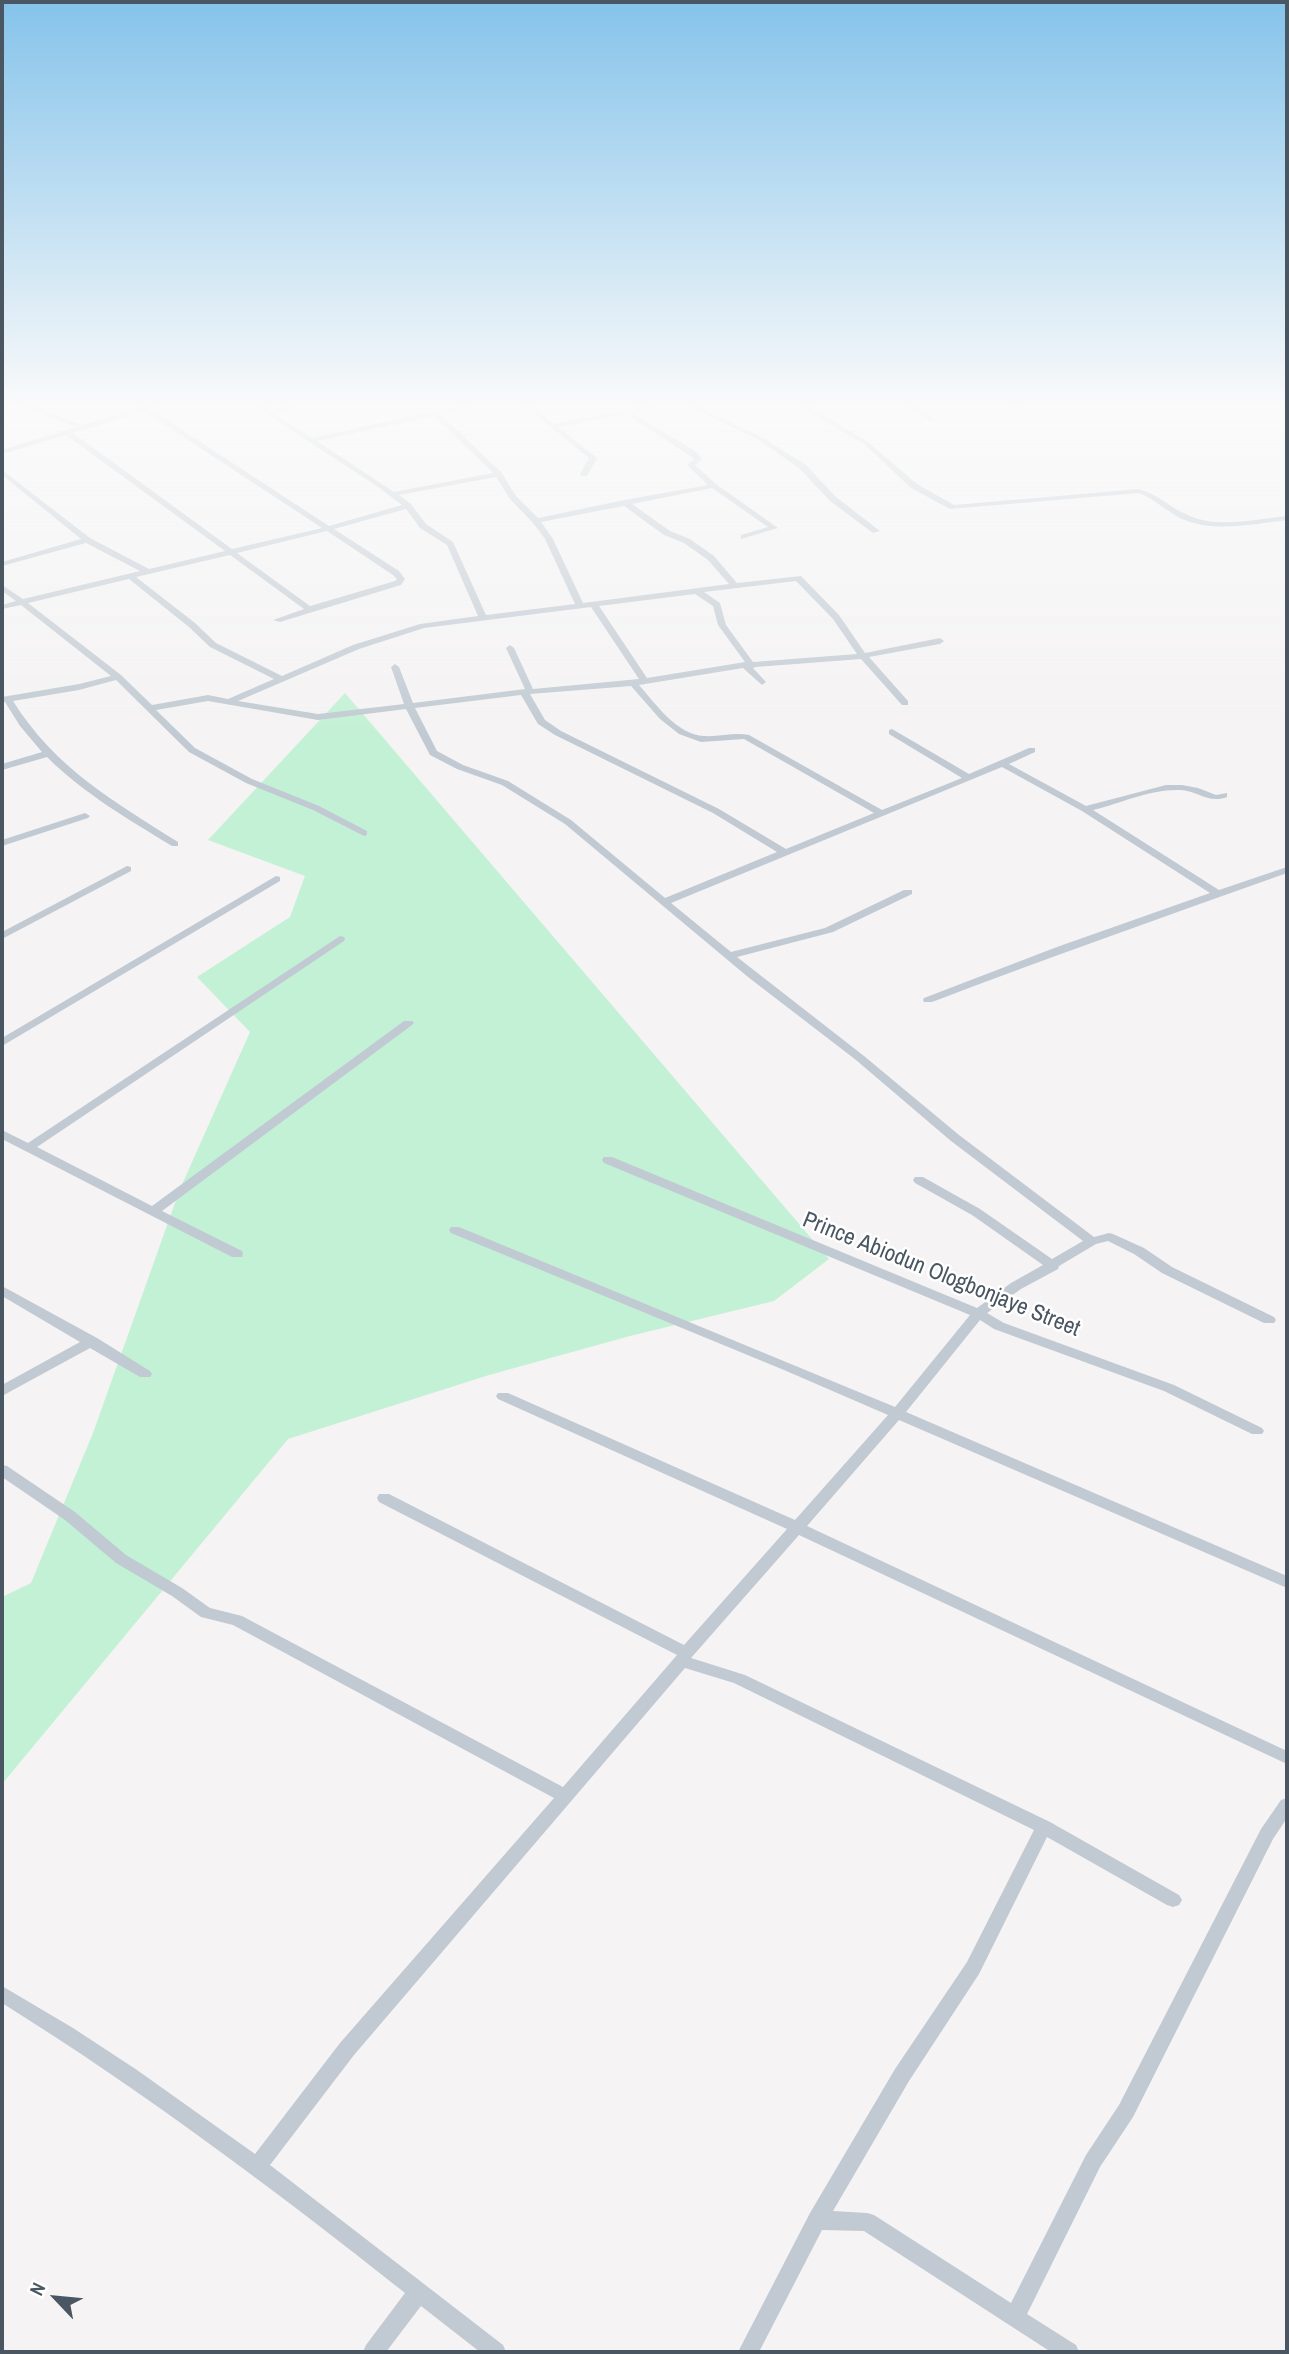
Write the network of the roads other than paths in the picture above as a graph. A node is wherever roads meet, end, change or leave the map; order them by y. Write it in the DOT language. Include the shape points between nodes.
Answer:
graph roads {
  1 [pos="57,517"];
  2 [pos="186,517"];
  3 [pos="309,517"];
  4 [pos="370,517"];
  5 [pos="416,517"];
  6 [pos="533,517"];
  7 [pos="551,517"];
  8 [pos="645,517"];
  9 [pos="758,517"];
  10 [pos="857,517"];
  11 [pos="1185,517"];
  12 [pos="1287,518"];
  13 [pos="536,520"];
  14 [pos="327,529"];
  15 [pos="876,531"];
  16 [pos="744,537"];
  17 [pos="86,540"];
  18 [pos="232,550"];
  19 [pos="2,564"];
  20 [pos="146,571"];
  21 [pos="129,575"];
  22 [pos="2,587"];
  23 [pos="736,587"];
  24 [pos="696,591"];
  25 [pos="22,602"];
  26 [pos="580,606"];
  27 [pos="594,606"];
  28 [pos="2,607"];
  29 [pos="309,609"];
  30 [pos="483,618"];
  31 [pos="276,621"];
  32 [pos="940,641"];
  33 [pos="510,648"];
  34 [pos="863,656"];
  35 [pos="748,666"];
  36 [pos="395,667"];
  37 [pos="118,677"];
  38 [pos="282,679"];
  39 [pos="644,681"];
  40 [pos="762,682"];
  41 [pos="633,683"];
  42 [pos="527,692"];
  43 [pos="5,700"];
  44 [pos="232,700"];
  45 [pos="905,703"];
  46 [pos="410,707"];
  47 [pos="151,708"];
  48 [pos="891,732"];
  49 [pos="1032,750"];
  50 [pos="46,754"];
  51 [pos="1003,764"];
  52 [pos="2,767"];
  53 [pos="969,778"];
  54 [pos="1224,794"];
  55 [pos="1085,809"];
  56 [pos="881,813"];
  57 [pos="85,816"];
  58 [pos="364,833"];
  59 [pos="2,843"];
  60 [pos="175,844"];
  61 [pos="784,852"];
  62 [pos="127,869"];
  63 [pos="1287,870"];
  64 [pos="276,879"];
  65 [pos="908,892"];
  66 [pos="1220,895"];
  67 [pos="664,902"];
  68 [pos="2,936"];
  69 [pos="340,939"];
  70 [pos="730,956"];
  71 [pos="928,1000"];
  72 [pos="408,1023"];
  73 [pos="2,1044"];
  74 [pos="2,1134"];
  75 [pos="30,1147"];
  76 [pos="608,1160"];
  77 [pos="919,1180"];
  78 [pos="153,1211"];
  79 [pos="455,1230"];
  80 [pos="1092,1241"];
  81 [pos="237,1254"];
  82 [pos="1053,1266"];
  83 [pos="2,1290"];
  84 [pos="978,1313"];
  85 [pos="1269,1320"];
  86 [pos="92,1341"];
  87 [pos="145,1374"];
  88 [pos="2,1391"];
  89 [pos="503,1395"];
  90 [pos="896,1415"];
  91 [pos="1257,1431"];
  92 [pos="2,1470"];
  93 [pos="384,1498"];
  94 [pos="796,1527"];
  95 [pos="1287,1582"];
  96 [pos="684,1657"];
  97 [pos="1287,1758"];
  98 [pos="566,1796"];
  99 [pos="1287,1805"];
  100 [pos="1044,1827"];
  101 [pos="1173,1900"];
  102 [pos="2,1993"];
  103 [pos="258,2165"];
  104 [pos="817,2220"];
  105 [pos="419,2292"];
  106 [pos="1015,2317"];
  107 [pos="373,2352"];
  108 [pos="496,2352"];
  109 [pos="748,2352"];
  110 [pos="1069,2352"];
  1 -- 17 [label="street"];
  2 -- 18 [label="street"];
  3 -- 14 [label="street"];
  4 -- 14 [label="street"];
  5 -- 30 [label="street" via="450,544"];
  6 -- 13 [label="street"];
  7 -- 13 [label="street"];
  8 -- 23 [label="street" via="710,558"];
  9 -- 16 [label="street" via="774,528"];
  10 -- 15 [label="street"];
  11 -- 12 [label="street" via="1209,524"];
  13 -- 26 [label="street"];
  14 -- 18 [label="street"];
  14 -- 29 [label="street" via="401,579"];
  17 -- 19 [label="street"];
  17 -- 20 [label="street"];
  18 -- 20 [label="street"];
  18 -- 29 [label="street"];
  20 -- 21 [label="street"];
  21 -- 25 [label="street"];
  21 -- 38 [label="street" via="213,645"];
  22 -- 25 [label="street"];
  23 -- 24 [label="street"];
  23 -- 34 [label="street" via="798,578 836,617"];
  24 -- 27 [label="street"];
  24 -- 35 [label="street" via="717,605 722,625"];
  25 -- 28 [label="street"];
  25 -- 37 [label="street"];
  26 -- 27 [label="street"];
  26 -- 30 [label="street"];
  27 -- 39 [label="street"];
  29 -- 31 [label="street"];
  30 -- 38 [label="street" via="412,629"];
  32 -- 34 [label="street"];
  33 -- 42 [label="street"];
  34 -- 35 [label="street"];
  34 -- 45 [label="street"];
  35 -- 39 [label="street"];
  35 -- 40 [label="street"];
  36 -- 46 [label="street"];
  37 -- 43 [label="street"];
  37 -- 47 [label="street"];
  38 -- 44 [label="street"];
  39 -- 41 [label="street"];
  41 -- 42 [label="street"];
  41 -- 56 [label="street" via="661,715 691,737 746,737"];
  42 -- 46 [label="street"];
  42 -- 61 [label="street" via="541,722 558,733 716,811"];
  43 -- 50 [label="street"];
  44 -- 46 [label="street" via="310,716"];
  44 -- 47 [label="street" via="200,698"];
  46 -- 67 [label="street" via="433,753 505,783 568,821"];
  47 -- 58 [label="street" via="192,750"];
  48 -- 53 [label="street"];
  49 -- 51 [label="street"];
  50 -- 52 [label="street"];
  50 -- 60 [label="street"];
  51 -- 53 [label="street"];
  51 -- 55 [label="street"];
  53 -- 56 [label="street"];
  54 -- 55 [label="street" via="1216,798 1166,785"];
  55 -- 66 [label="street"];
  56 -- 61 [label="street"];
  57 -- 59 [label="street"];
  61 -- 67 [label="street"];
  62 -- 68 [label="street"];
  63 -- 66 [label="street"];
  64 -- 73 [label="street"];
  65 -- 70 [label="street" via="829,930"];
  66 -- 71 [label="street"];
  67 -- 70 [label="street"];
  69 -- 75 [label="street"];
  70 -- 80 [label="street" via="955,1138"];
  72 -- 78 [label="street"];
  74 -- 75 [label="street"];
  75 -- 78 [label="street"];
  76 -- 84 [label="street, Prince Abiodun Ologbonjaye Street"];
  77 -- 82 [label="street" via="976,1212"];
  78 -- 81 [label="street"];
  79 -- 90 [label="street"];
  80 -- 82 [label="street"];
  80 -- 85 [label="street" via="1110,1237"];
  82 -- 84 [label="street"];
  83 -- 86 [label="street"];
  84 -- 90 [label="street"];
  84 -- 91 [label="street, Prince Abiodun Ologbonjaye Street" via="999,1326 1169,1388"];
  86 -- 87 [label="street"];
  86 -- 88 [label="street"];
  89 -- 94 [label="street"];
  90 -- 94 [label="street"];
  90 -- 95 [label="street"];
  92 -- 98 [label="street" via="70,1516 121,1559 206,1613 237,1620"];
  93 -- 96 [label="street"];
  94 -- 96 [label="street"];
  94 -- 97 [label="street"];
  96 -- 98 [label="street"];
  96 -- 100 [label="street" via="739,1679"];
  98 -- 103 [label="street" via="347,2049"];
  99 -- 106 [label="street" via="1267,1834 1126,2111 1093,2161"];
  100 -- 101 [label="street"];
  100 -- 104 [label="street" via="973,1968 902,2075"];
  102 -- 103 [label="street"];
  103 -- 105 [label="street"];
  104 -- 106 [label="street" via="867,2222"];
  104 -- 109 [label="street"];
  105 -- 107 [label="street"];
  105 -- 108 [label="street"];
  106 -- 110 [label="street"];
}
